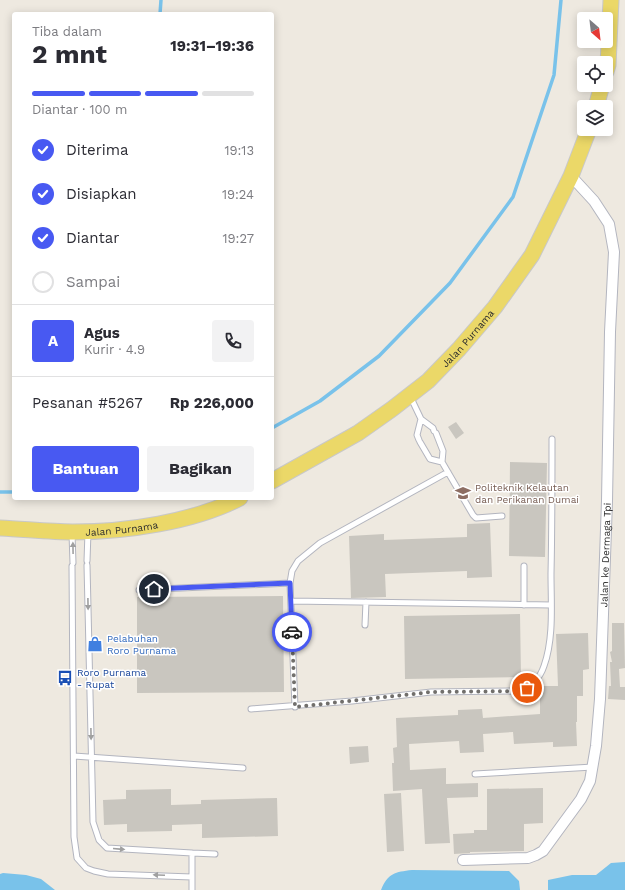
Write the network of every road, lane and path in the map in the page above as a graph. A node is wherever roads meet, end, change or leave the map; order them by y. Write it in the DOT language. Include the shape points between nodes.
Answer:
graph roads {
  1 [pos="612,0"];
  2 [pos="609,56"];
  3 [pos="586,136"];
  4 [pos="571,176"];
  5 [pos="410,395"];
  6 [pos="421,420"];
  7 [pos="552,439"];
  8 [pos="442,462"];
  9 [pos="448,472"];
  10 [pos="274,480"];
  11 [pos="236,500"];
  12 [pos="502,516"];
  13 [pos="0,528"];
  14 [pos="88,531"];
  15 [pos="72,532"];
  16 [pos="524,566"];
  17 [pos="290,583"];
  18 [pos="139,590"];
  19 [pos="291,600"];
  20 [pos="366,602"];
  21 [pos="524,605"];
  22 [pos="551,605"];
  23 [pos="365,625"];
  24 [pos="295,707"];
  25 [pos="251,709"];
  26 [pos="74,756"];
  27 [pos="92,757"];
  28 [pos="593,767"];
  29 [pos="243,768"];
  30 [pos="475,774"];
  31 [pos="192,853"];
  32 [pos="215,854"];
  33 [pos="463,860"];
  34 [pos="192,877"];
  35 [pos="192,890"];
  1 -- 2 [label="main road"];
  3 -- 4 [label="main road, Jalan Purnama"];
  4 -- 5 [label="main road, Jalan Purnama" via="532,255 495,307 459,349 428,381"];
  4 -- 28 [label="street, Jalan ke Dermaga Tpi" via="594,201 608,224 614,252 600,699"];
  5 -- 6 [label="lane"];
  5 -- 10 [label="main road, Jalan Purnama" via="358,433"];
  6 -- 8 [label="lane" via="433,428 443,452"];
  6 -- 8 [label="lane" via="419,441 430,459"];
  7 -- 22 [label="lane"];
  8 -- 9 [label="lane"];
  9 -- 12 [label="lane" via="476,518"];
  9 -- 17 [label="lane" via="320,543 298,562 292,571"];
  11 -- 14 [label="main road, Jalan Purnama" via="176,521 108,531"];
  13 -- 15 [label="main road, Jalan Purnama"];
  14 -- 15 [label="main road, Jalan Purnama"];
  14 -- 27 [label="lane, one-way"];
  26 -- 15 [label="lane, one-way"];
  16 -- 21 [label="lane"];
  17 -- 18 [label="lane"];
  17 -- 19 [label="lane"];
  19 -- 20 [label="lane"];
  19 -- 24 [label="lane"];
  20 -- 21 [label="lane"];
  20 -- 23 [label="lane"];
  21 -- 22 [label="lane"];
  22 -- 24 [label="lane" via="548,654 538,677 527,688 519,691 431,692"];
  24 -- 25 [label="lane"];
  26 -- 27 [label="lane"];
  34 -- 26 [label="lane, one-way" via="108,874 86,868 82,864 77,858 74,837"];
  27 -- 29 [label="lane"];
  27 -- 31 [label="lane, one-way" via="93,822 100,840 107,848"];
  28 -- 30 [label="lane"];
  28 -- 33 [label="street, Jalan ke Dermaga Tpi" via="590,781 581,799 543,851 528,858"];
  31 -- 32 [label="lane"];
  31 -- 34 [label="lane"];
  34 -- 35 [label="lane"];
}
